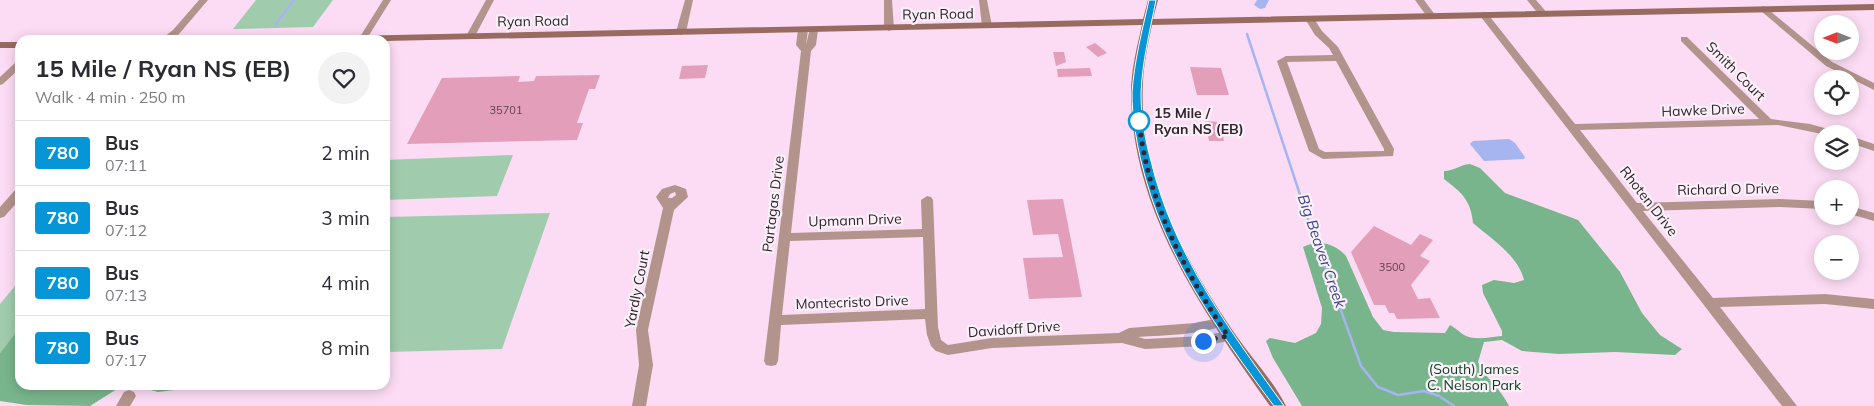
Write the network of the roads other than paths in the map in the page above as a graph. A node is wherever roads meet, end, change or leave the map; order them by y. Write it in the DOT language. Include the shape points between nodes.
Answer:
graph roads {
  1 [pos="204,0"];
  2 [pos="387,0"];
  3 [pos="490,0"];
  4 [pos="689,0"];
  5 [pos="888,0"];
  6 [pos="983,0"];
  7 [pos="1153,0"];
  8 [pos="1419,0"];
  9 [pos="1531,0"];
  10 [pos="1874,7"];
  11 [pos="1764,10"];
  12 [pos="1543,14"];
  13 [pos="1484,15"];
  14 [pos="1431,16"];
  15 [pos="1310,19"];
  16 [pos="1148,22"];
  17 [pos="987,26"];
  18 [pos="889,28"];
  19 [pos="808,30"];
  20 [pos="681,32"];
  21 [pos="172,35"];
  22 [pos="365,35"];
  23 [pos="471,36"];
  24 [pos="390,38"];
  25 [pos="1684,39"];
  26 [pos="0,45"];
  27 [pos="15,45"];
  28 [pos="1339,58"];
  29 [pos="15,68"];
  30 [pos="0,82"];
  31 [pos="1874,87"];
  32 [pos="1768,122"];
  33 [pos="1572,128"];
  34 [pos="1814,129"];
  35 [pos="1859,142"];
  36 [pos="1874,148"];
  37 [pos="15,198"];
  38 [pos="927,200"];
  39 [pos="671,203"];
  40 [pos="1814,205"];
  41 [pos="1634,207"];
  42 [pos="1859,213"];
  43 [pos="0,214"];
  44 [pos="1874,218"];
  45 [pos="928,233"];
  46 [pos="784,237"];
  47 [pos="1709,303"];
  48 [pos="1874,304"];
  49 [pos="931,314"];
  50 [pos="775,320"];
  51 [pos="1219,323"];
  52 [pos="1228,336"];
  53 [pos="1122,338"];
  54 [pos="771,362"];
  55 [pos="638,406"];
  56 [pos="1278,406"];
  57 [pos="1790,406"];
  1 -- 21 [label="street"];
  2 -- 22 [label="street"];
  3 -- 23 [label="street"];
  4 -- 20 [label="street"];
  5 -- 18 [label="street"];
  6 -- 17 [label="street"];
  7 -- 16 [label="main road"];
  8 -- 14 [label="street"];
  9 -- 12 [label="street"];
  10 -- 11 [label="main road, Ryan Road"];
  11 -- 12 [label="main road, Ryan Road"];
  11 -- 31 [label="street" via="1829,64"];
  12 -- 13 [label="main road, Ryan Road"];
  13 -- 14 [label="main road, Ryan Road"];
  13 -- 33 [label="street, Rhoten Drive"];
  14 -- 15 [label="main road, Ryan Road"];
  15 -- 16 [label="main road, Ryan Road"];
  15 -- 28 [label="street"];
  16 -- 17 [label="main road, Ryan Road"];
  16 -- 51 [label="main road" via="1140,57 1137,94 1145,159 1168,231"];
  17 -- 18 [label="main road, Ryan Road"];
  18 -- 19 [label="main road, Ryan Road"];
  19 -- 20 [label="main road, Ryan Road"];
  19 -- 46 [label="street, Partagas Drive" via="801,45 806,51"];
  20 -- 23 [label="main road, Ryan Road"];
  23 -- 24 [label="main road, Ryan Road"];
  25 -- 32 [label="street, Smith Court"];
  26 -- 27 [label="main road"];
  28 -- 28 [label="street" via="1389,149 1389,154 1325,156 1314,151 1282,61 1286,58"];
  29 -- 30 [label="street"];
  32 -- 33 [label="street, Hawke Drive"];
  32 -- 34 [label="street, Hawke Drive"];
  33 -- 41 [label="street, Rhoten Drive"];
  35 -- 36 [label="street"];
  37 -- 43 [label="street"];
  38 -- 45 [label="street, Davidoff Drive"];
  39 -- 55 [label="street, Yardly Court" via="642,330 646,365"];
  40 -- 41 [label="street, Richard O Drive"];
  41 -- 47 [label="street, Rhoten Drive"];
  42 -- 44 [label="street"];
  45 -- 46 [label="street, Upmann Drive"];
  45 -- 49 [label="street, Davidoff Drive"];
  46 -- 50 [label="street, Partagas Drive"];
  47 -- 48 [label="street" via="1825,300"];
  47 -- 57 [label="street, Rhoten Drive"];
  49 -- 50 [label="street, Montecristo Drive"];
  49 -- 53 [label="street, Davidoff Drive" via="935,343 944,350 992,343"];
  50 -- 54 [label="street, Partagas Drive"];
  51 -- 52 [label="main road"];
  51 -- 53 [label="street, Davidoff Drive" via="1129,333"];
  52 -- 53 [label="street, Davidoff Drive" via="1203,341 1144,344"];
  52 -- 56 [label="main road"];
}
